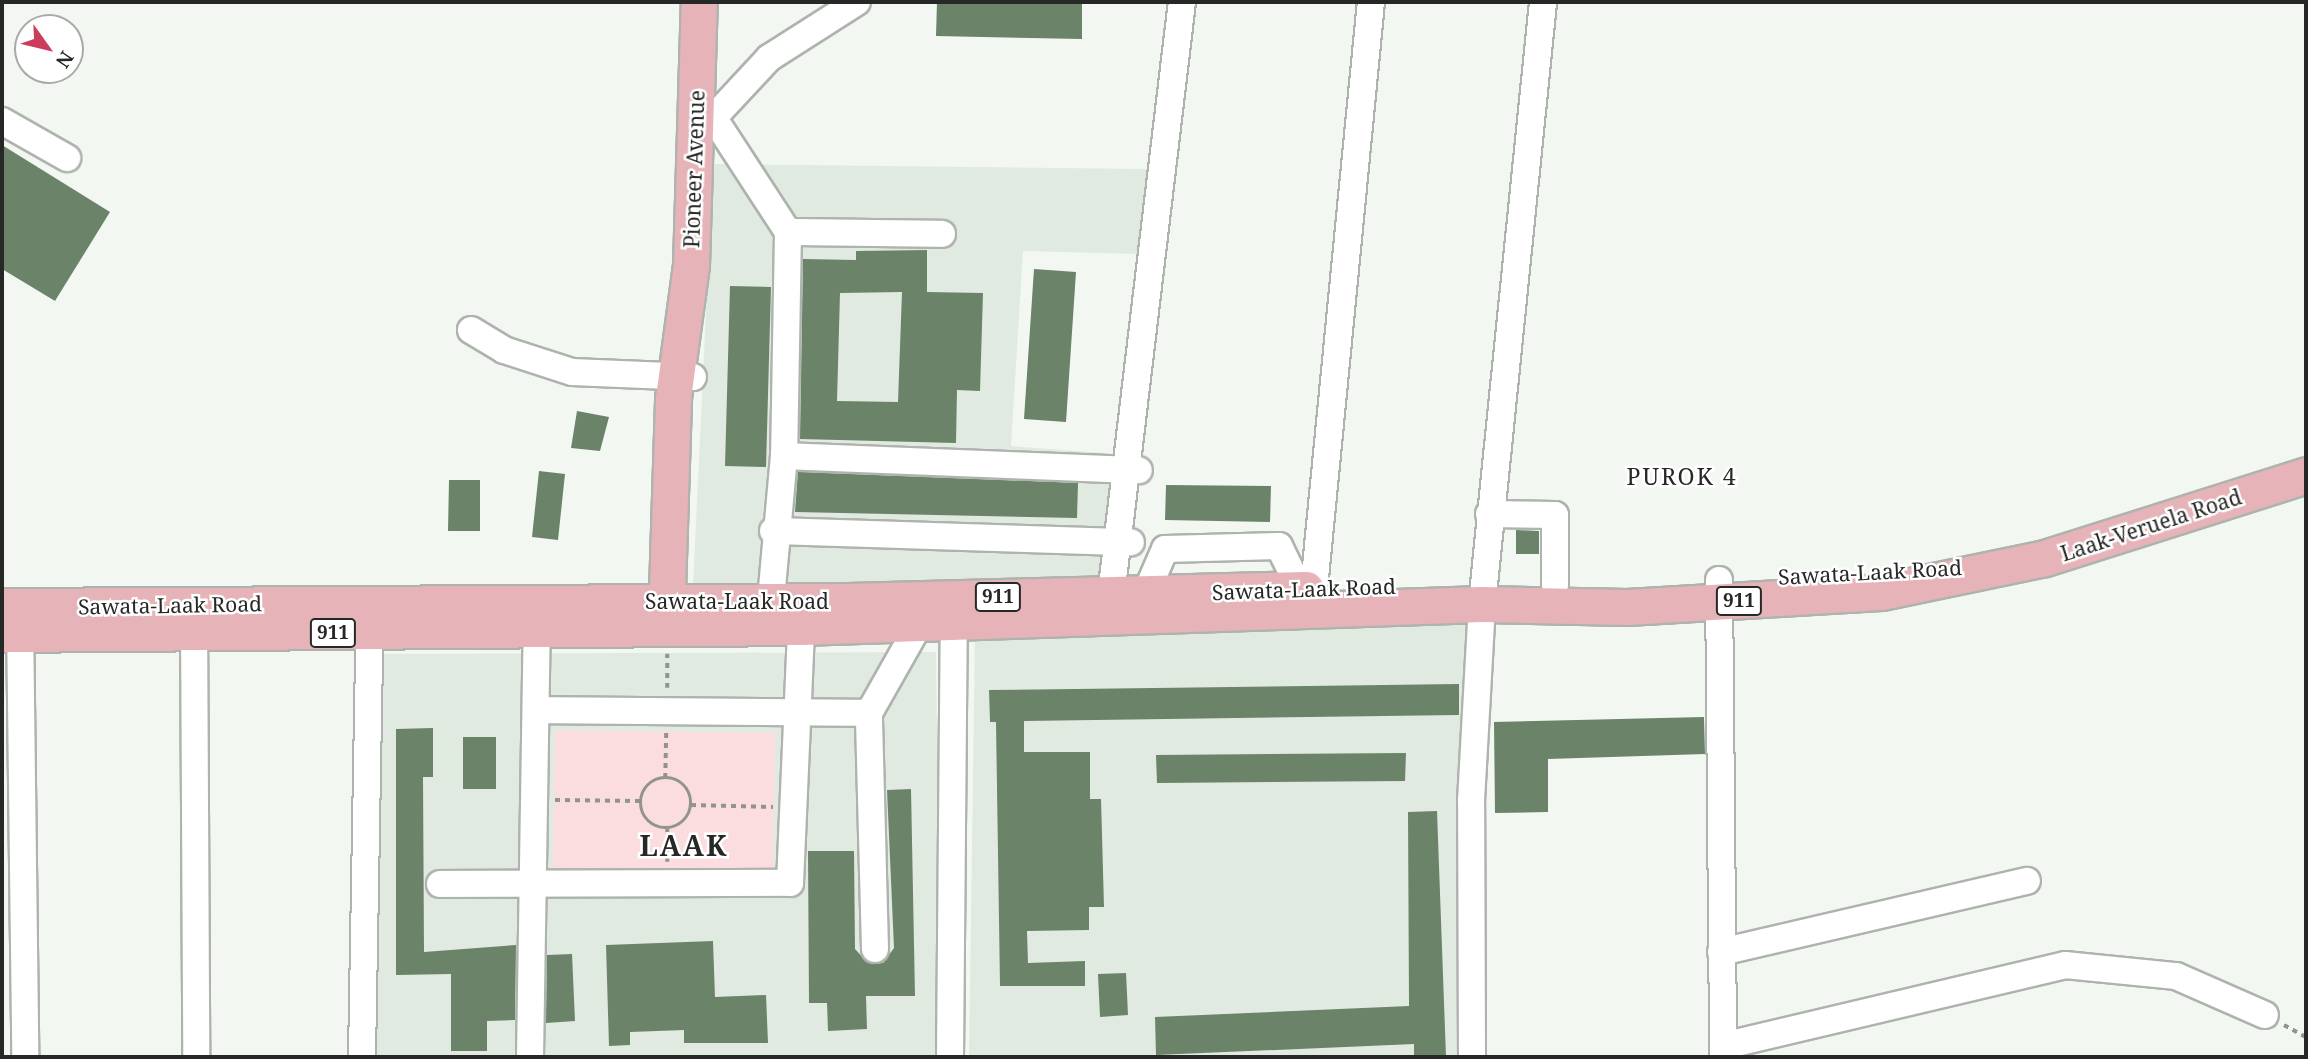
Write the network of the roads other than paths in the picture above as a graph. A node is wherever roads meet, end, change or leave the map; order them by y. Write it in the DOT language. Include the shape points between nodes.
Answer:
graph roads {
  1 [pos="699,2"];
  2 [pos="857,2"];
  3 [pos="1182,2"];
  4 [pos="1198,2"];
  5 [pos="1371,2"];
  6 [pos="1542,2"];
  7 [pos="2,121"];
  8 [pos="704,127"];
  9 [pos="67,158"];
  10 [pos="788,232"];
  11 [pos="942,234"];
  12 [pos="471,330"];
  13 [pos="685,377"];
  14 [pos="784,456"];
  15 [pos="1131,469"];
  16 [pos="2306,475"];
  17 [pos="1489,514"];
  18 [pos="773,531"];
  19 [pos="1123,542"];
  20 [pos="1994,569"];
  21 [pos="1555,585"];
  22 [pos="1719,591"];
  23 [pos="1482,594"];
  24 [pos="1308,597"];
  25 [pos="771,600"];
  26 [pos="1123,604"];
  27 [pos="675,615"];
  28 [pos="537,616"];
  29 [pos="370,617"];
  30 [pos="11,620"];
  31 [pos="195,620"];
  32 [pos="937,623"];
  33 [pos="801,627"];
  34 [pos="537,710"];
  35 [pos="869,713"];
  36 [pos="797,714"];
  37 [pos="2026,881"];
  38 [pos="440,884"];
  39 [pos="533,885"];
  40 [pos="875,949"];
  41 [pos="1721,952"];
  42 [pos="2265,1015"];
  43 [pos="1723,1052"];
  44 [pos="25,1057"];
  45 [pos="197,1057"];
  46 [pos="362,1057"];
  47 [pos="530,1057"];
  48 [pos="950,1057"];
  49 [pos="1472,1057"];
  1 -- 8 [label="main road, Pioneer Avenue"];
  2 -- 8 [label="street" via="769,58"];
  3 -- 15 [label="street"];
  4 -- 15 [label="street"];
  5 -- 24 [label="street"];
  6 -- 17 [label="street"];
  7 -- 9 [label="street"];
  8 -- 10 [label="street"];
  8 -- 13 [label="main road, Pioneer Avenue"];
  10 -- 11 [label="street"];
  10 -- 14 [label="street"];
  12 -- 13 [label="street" via="504,350 572,372"];
  13 -- 27 [label="main road, Pioneer Avenue"];
  14 -- 15 [label="street"];
  14 -- 18 [label="street"];
  15 -- 19 [label="street"];
  16 -- 20 [label="main road, Laak-Veruela Road / 911" via="2097,544"];
  17 -- 21 [label="street" via="1555,515"];
  17 -- 23 [label="street"];
  18 -- 19 [label="street"];
  18 -- 25 [label="street"];
  19 -- 26 [label="street"];
  20 -- 22 [label="main road, Sawata-Laak Road / 911" via="1881,593"];
  21 -- 22 [label="main road, Sawata-Laak Road / 911"];
  21 -- 23 [label="main road, Sawata-Laak Road / 911"];
  22 -- 23 [label="main road, Sawata-Laak Road / 911"];
  22 -- 41 [label="street"];
  23 -- 24 [label="main road, Sawata-Laak Road / 911"];
  23 -- 49 [label="street" via="1471,801"];
  24 -- 26 [label="main road, Sawata-Laak Road / 911"];
  24 -- 26 [label="street" via="1279,546 1178,548 1165,549"];
  25 -- 26 [label="main road, Sawata-Laak Road / 911"];
  25 -- 27 [label="main road, Sawata-Laak Road / 911"];
  26 -- 32 [label="main road, Sawata-Laak Road / 911"];
  27 -- 28 [label="main road, Sawata-Laak Road / 911"];
  27 -- 33 [label="main road, Sawata-Laak Road / 911"];
  28 -- 29 [label="main road, Sawata-Laak Road / 911"];
  28 -- 34 [label="street"];
  29 -- 31 [label="main road, Sawata-Laak Road / 911"];
  29 -- 46 [label="street"];
  30 -- 31 [label="main road, Sawata-Laak Road / 911"];
  30 -- 44 [label="street"];
  31 -- 45 [label="street"];
  32 -- 33 [label="main road, Sawata-Laak Road / 911"];
  32 -- 35 [label="street"];
  32 -- 48 [label="street"];
  33 -- 36 [label="street"];
  34 -- 36 [label="street"];
  34 -- 39 [label="street"];
  35 -- 36 [label="street"];
  35 -- 40 [label="street"];
  36 -- 39 [label="street" via="790,883"];
  37 -- 41 [label="street"];
  38 -- 39 [label="street"];
  39 -- 47 [label="street"];
  41 -- 43 [label="street"];
  42 -- 43 [label="street" via="2176,976 2065,965"];
}
